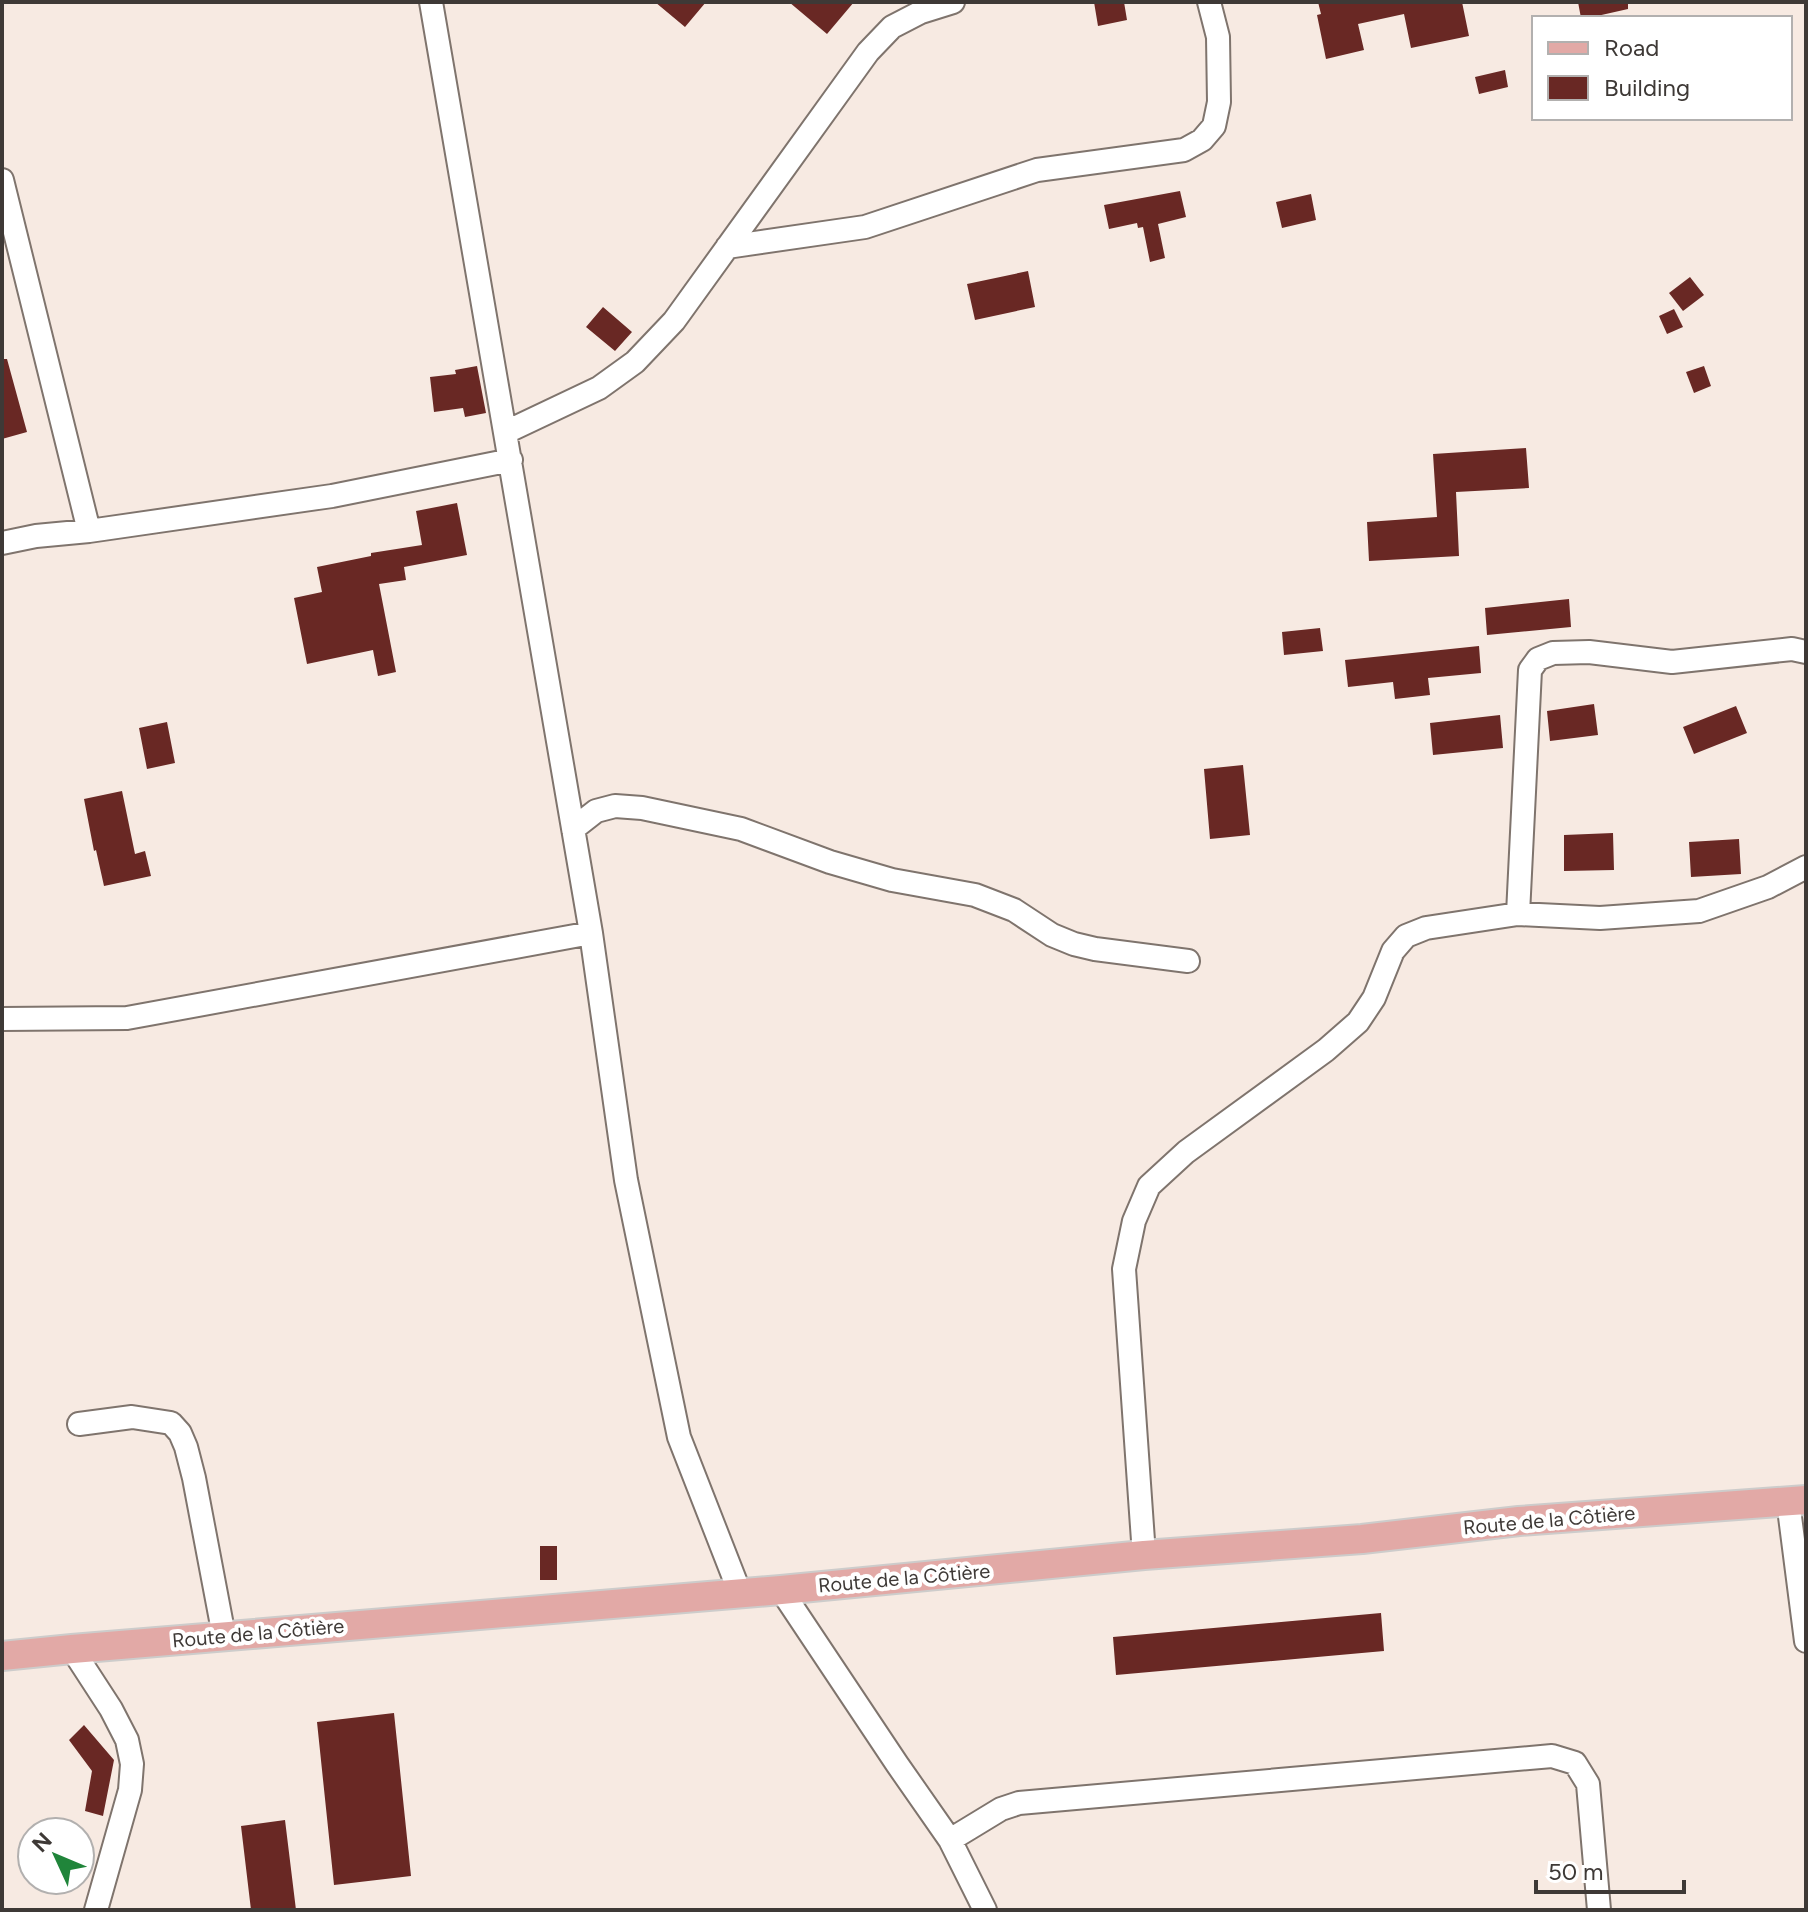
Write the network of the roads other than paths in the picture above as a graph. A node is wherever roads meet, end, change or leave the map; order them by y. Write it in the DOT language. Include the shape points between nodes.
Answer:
graph roads {
  1 [pos="431,2"];
  2 [pos="953,2"];
  3 [pos="1209,2"];
  4 [pos="2,180"];
  5 [pos="727,247"];
  6 [pos="506,432"];
  7 [pos="511,460"];
  8 [pos="89,531"];
  9 [pos="2,543"];
  10 [pos="1806,652"];
  11 [pos="573,829"];
  12 [pos="1806,867"];
  13 [pos="1518,914"];
  14 [pos="591,933"];
  15 [pos="1188,961"];
  16 [pos="2,1019"];
  17 [pos="79,1424"];
  18 [pos="1797,1500"];
  19 [pos="1144,1555"];
  20 [pos="781,1590"];
  21 [pos="740,1593"];
  22 [pos="224,1636"];
  23 [pos="1806,1641"];
  24 [pos="72,1649"];
  25 [pos="2,1656"];
  26 [pos="950,1840"];
  27 [pos="982,1908"];
  28 [pos="96,1910"];
  29 [pos="1599,1910"];
  1 -- 6 [label="street"];
  2 -- 5 [label="street" via="892,27 868,52"];
  3 -- 5 [label="street" via="1218,37 1219,102 1214,126 1184,150 1037,170 865,227"];
  4 -- 8 [label="street"];
  5 -- 6 [label="street" via="674,321 635,362 599,388"];
  6 -- 7 [label="street"];
  7 -- 8 [label="street" via="332,496"];
  7 -- 11 [label="street"];
  8 -- 9 [label="street"];
  10 -- 13 [label="street" via="1792,649 1672,662 1589,652 1538,659 1530,670"];
  11 -- 14 [label="street"];
  11 -- 15 [label="street" via="596,811 615,806 741,829 892,880 975,895 1074,944"];
  12 -- 13 [label="street" via="1768,887 1699,911 1600,918"];
  13 -- 19 [label="street" via="1406,936 1393,951 1358,1022 1149,1186 1134,1221 1124,1269"];
  14 -- 16 [label="street" via="127,1018"];
  14 -- 21 [label="street" via="626,1180 679,1437"];
  17 -- 22 [label="street" via="132,1417 171,1423 180,1433 194,1478"];
  18 -- 19 [label="main road, Route de la Côtière"];
  18 -- 23 [label="street"];
  19 -- 20 [label="main road, Route de la Côtière"];
  20 -- 21 [label="main road, Route de la Côtière"];
  20 -- 26 [label="street"];
  21 -- 22 [label="main road, Route de la Côtière"];
  22 -- 24 [label="main road, Route de la Côtière"];
  24 -- 25 [label="main road, Route de la Côtière"];
  24 -- 28 [label="street" via="111,1709 132,1764 130,1790"];
  26 -- 27 [label="street"];
  26 -- 29 [label="street" via="1019,1803 1552,1756 1575,1763 1588,1784"];
}
